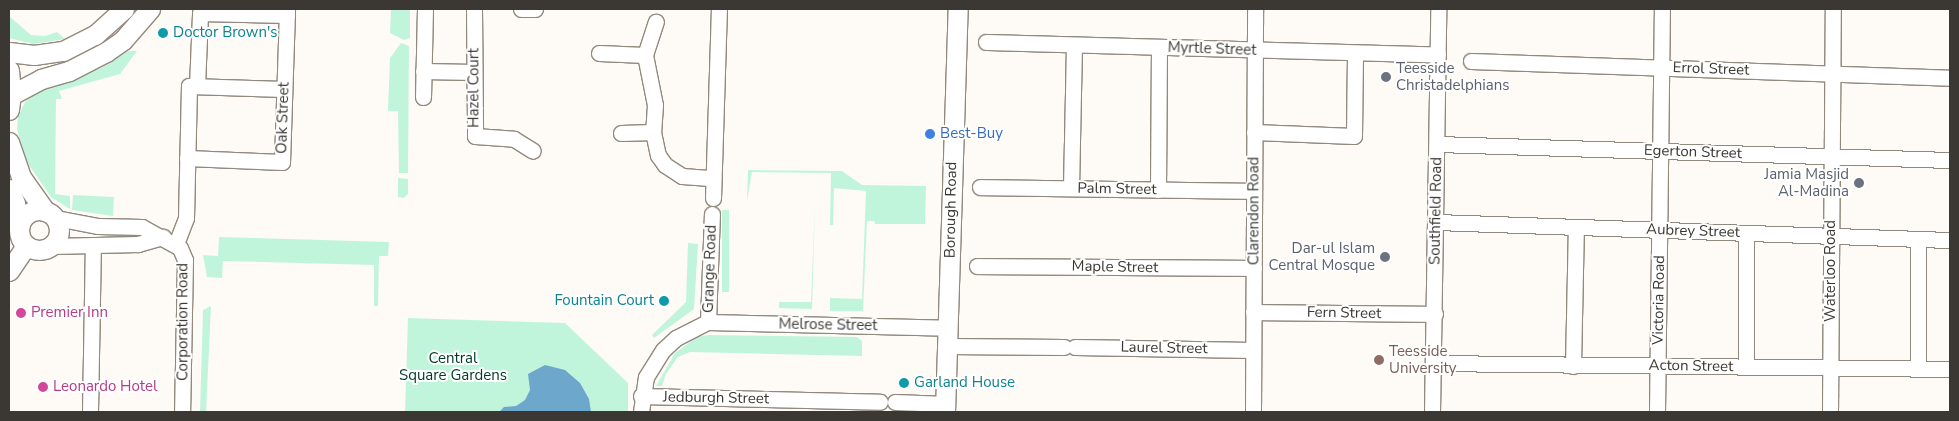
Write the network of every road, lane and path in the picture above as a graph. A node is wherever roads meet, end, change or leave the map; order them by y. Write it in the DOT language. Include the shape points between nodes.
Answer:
graph roads {
  1 [pos="124,9"];
  2 [pos="150,9"];
  3 [pos="425,9"];
  4 [pos="474,9"];
  5 [pos="521,9"];
  6 [pos="535,9"];
  7 [pos="719,9"];
  8 [pos="958,9"];
  9 [pos="1255,9"];
  10 [pos="1438,9"];
  11 [pos="1662,9"];
  12 [pos="1833,9"];
  13 [pos="287,12"];
  14 [pos="656,22"];
  15 [pos="986,42"];
  16 [pos="1074,45"];
  17 [pos="1159,47"];
  18 [pos="1254,50"];
  19 [pos="9,52"];
  20 [pos="599,53"];
  21 [pos="1355,54"];
  22 [pos="645,55"];
  23 [pos="1438,56"];
  24 [pos="1471,61"];
  25 [pos="1661,67"];
  26 [pos="9,70"];
  27 [pos="423,72"];
  28 [pos="474,72"];
  29 [pos="1833,74"];
  30 [pos="1950,78"];
  31 [pos="193,86"];
  32 [pos="284,89"];
  33 [pos="423,96"];
  34 [pos="10,103"];
  35 [pos="653,132"];
  36 [pos="1254,132"];
  37 [pos="621,133"];
  38 [pos="9,142"];
  39 [pos="1437,144"];
  40 [pos="1660,150"];
  41 [pos="532,152"];
  42 [pos="1832,156"];
  43 [pos="188,158"];
  44 [pos="1950,160"];
  45 [pos="713,178"];
  46 [pos="980,187"];
  47 [pos="1071,188"];
  48 [pos="9,189"];
  49 [pos="1158,190"];
  50 [pos="1253,191"];
  51 [pos="712,198"];
  52 [pos="712,214"];
  53 [pos="50,215"];
  54 [pos="1436,222"];
  55 [pos="1576,227"];
  56 [pos="19,228"];
  57 [pos="1660,230"];
  58 [pos="1746,233"];
  59 [pos="1832,236"];
  60 [pos="1918,238"];
  61 [pos="169,240"];
  62 [pos="1950,240"];
  63 [pos="93,245"];
  64 [pos="26,246"];
  65 [pos="52,246"];
  66 [pos="977,266"];
  67 [pos="1254,268"];
  68 [pos="9,271"];
  69 [pos="1253,312"];
  70 [pos="1435,314"];
  71 [pos="708,322"];
  72 [pos="947,337"];
  73 [pos="1070,347"];
  74 [pos="1253,350"];
  75 [pos="1433,363"];
  76 [pos="1573,366"];
  77 [pos="1658,366"];
  78 [pos="1746,367"];
  79 [pos="1831,368"];
  80 [pos="1918,369"];
  81 [pos="1950,370"];
  82 [pos="641,396"];
  83 [pos="880,402"];
  84 [pos="895,402"];
  85 [pos="744,405"];
  86 [pos="825,406"];
  87 [pos="946,408"];
  88 [pos="90,412"];
  89 [pos="182,412"];
  90 [pos="641,412"];
  91 [pos="1252,412"];
  92 [pos="1432,412"];
  93 [pos="1657,412"];
  94 [pos="1830,412"];
  1 -- 19 [label="street" via="95,35 71,48 34,55"];
  2 -- 34 [label="street" via="123,40 106,52 69,71 41,79"];
  3 -- 27 [label="street"];
  4 -- 28 [label="street, Hazel Court"];
  5 -- 6 [label="street"];
  7 -- 45 [label="street"];
  8 -- 72 [label="street, Borough Road"];
  9 -- 18 [label="street, Clarendon Road"];
  10 -- 23 [label="street, Southfield Road"];
  11 -- 25 [label="street, Victoria Road"];
  12 -- 29 [label="street, Waterloo Road"];
  13 -- 31 [label="street, Corporation Road" via="200,13"];
  13 -- 32 [label="street, Oak Street"];
  14 -- 22 [label="street"];
  15 -- 16 [label="street, Myrtle Street"];
  16 -- 17 [label="street, Myrtle Street"];
  16 -- 47 [label="street"];
  17 -- 18 [label="street, Myrtle Street"];
  17 -- 49 [label="street"];
  18 -- 21 [label="street, Myrtle Street"];
  18 -- 36 [label="street, Clarendon Road"];
  20 -- 22 [label="street"];
  21 -- 23 [label="street, Myrtle Street"];
  21 -- 36 [label="street" via="1354,136"];
  22 -- 35 [label="street" via="656,114"];
  23 -- 39 [label="street, Southfield Road"];
  24 -- 25 [label="street, Errol Street"];
  25 -- 29 [label="street, Errol Street"];
  25 -- 40 [label="street, Victoria Road"];
  26 -- 34 [label="street"];
  27 -- 28 [label="street"];
  27 -- 33 [label="street"];
  28 -- 41 [label="street, Hazel Court" via="475,136 514,138"];
  29 -- 30 [label="street, Errol Street"];
  29 -- 42 [label="street, Waterloo Road"];
  31 -- 32 [label="street"];
  31 -- 43 [label="street, Corporation Road"];
  32 -- 43 [label="street, Oak Street" via="282,162"];
  35 -- 37 [label="street"];
  35 -- 45 [label="street" via="658,155 673,171 682,176"];
  36 -- 50 [label="street, Clarendon Road"];
  38 -- 53 [label="street" via="21,177"];
  39 -- 40 [label="street, Egerton Street"];
  39 -- 54 [label="street, Southfield Road"];
  40 -- 42 [label="street, Egerton Street"];
  40 -- 57 [label="street, Victoria Road"];
  42 -- 44 [label="street, Egerton Street"];
  42 -- 59 [label="street, Waterloo Road"];
  43 -- 61 [label="street, Corporation Road" via="186,218"];
  45 -- 51 [label="street"];
  46 -- 47 [label="street, Palm Street"];
  47 -- 49 [label="street, Palm Street"];
  48 -- 56 [label="street" via="16,203"];
  49 -- 50 [label="street, Palm Street"];
  50 -- 67 [label="street, Clarendon Road"];
  52 -- 71 [label="street, Grange Road"];
  53 -- 56 [label="street" via="25,215"];
  53 -- 61 [label="street" via="98,226 142,227"];
  53 -- 65 [label="street" via="59,230"];
  54 -- 55 [label="street, Aubrey Street"];
  54 -- 70 [label="street, Southfield Road"];
  55 -- 57 [label="street, Aubrey Street"];
  55 -- 76 [label="street"];
  56 -- 64 [label="street"];
  57 -- 58 [label="street, Aubrey Street"];
  57 -- 77 [label="street, Victoria Road"];
  58 -- 59 [label="street, Aubrey Street"];
  58 -- 78 [label="street"];
  59 -- 60 [label="street, Aubrey Street"];
  59 -- 79 [label="street, Waterloo Road"];
  60 -- 62 [label="street, Aubrey Street"];
  60 -- 80 [label="street"];
  61 -- 63 [label="street"];
  61 -- 89 [label="street, Corporation Road" via="185,260"];
  63 -- 65 [label="street"];
  63 -- 88 [label="street"];
  64 -- 65 [label="street" via="39,251"];
  64 -- 68 [label="street"];
  66 -- 67 [label="street, Maple Street"];
  67 -- 69 [label="street, Clarendon Road"];
  69 -- 70 [label="street, Fern Street"];
  69 -- 74 [label="street, Clarendon Road"];
  70 -- 75 [label="street, Southfield Road"];
  71 -- 72 [label="street, Melrose Street"];
  71 -- 82 [label="street, Grange Road" via="676,338 663,350 646,377"];
  72 -- 73 [label="street, Melrose Street"];
  72 -- 87 [label="street, Borough Road"];
  73 -- 74 [label="street, Laurel Street"];
  74 -- 91 [label="street, Clarendon Road"];
  75 -- 76 [label="street, Acton Street"];
  75 -- 92 [label="street, Southfield Road"];
  76 -- 77 [label="street, Acton Street"];
  77 -- 78 [label="street, Acton Street"];
  77 -- 93 [label="street, Victoria Road"];
  78 -- 79 [label="street, Acton Street"];
  79 -- 80 [label="street, Acton Street"];
  79 -- 94 [label="street, Waterloo Road"];
  80 -- 81 [label="street, Acton Street"];
  82 -- 85 [label="street, Jedburgh Street"];
  82 -- 90 [label="street, Grange Road"];
  83 -- 86 [label="street, Jedburgh Street"];
  84 -- 87 [label="street"];
  85 -- 86 [label="street, Jedburgh Street"];
}
